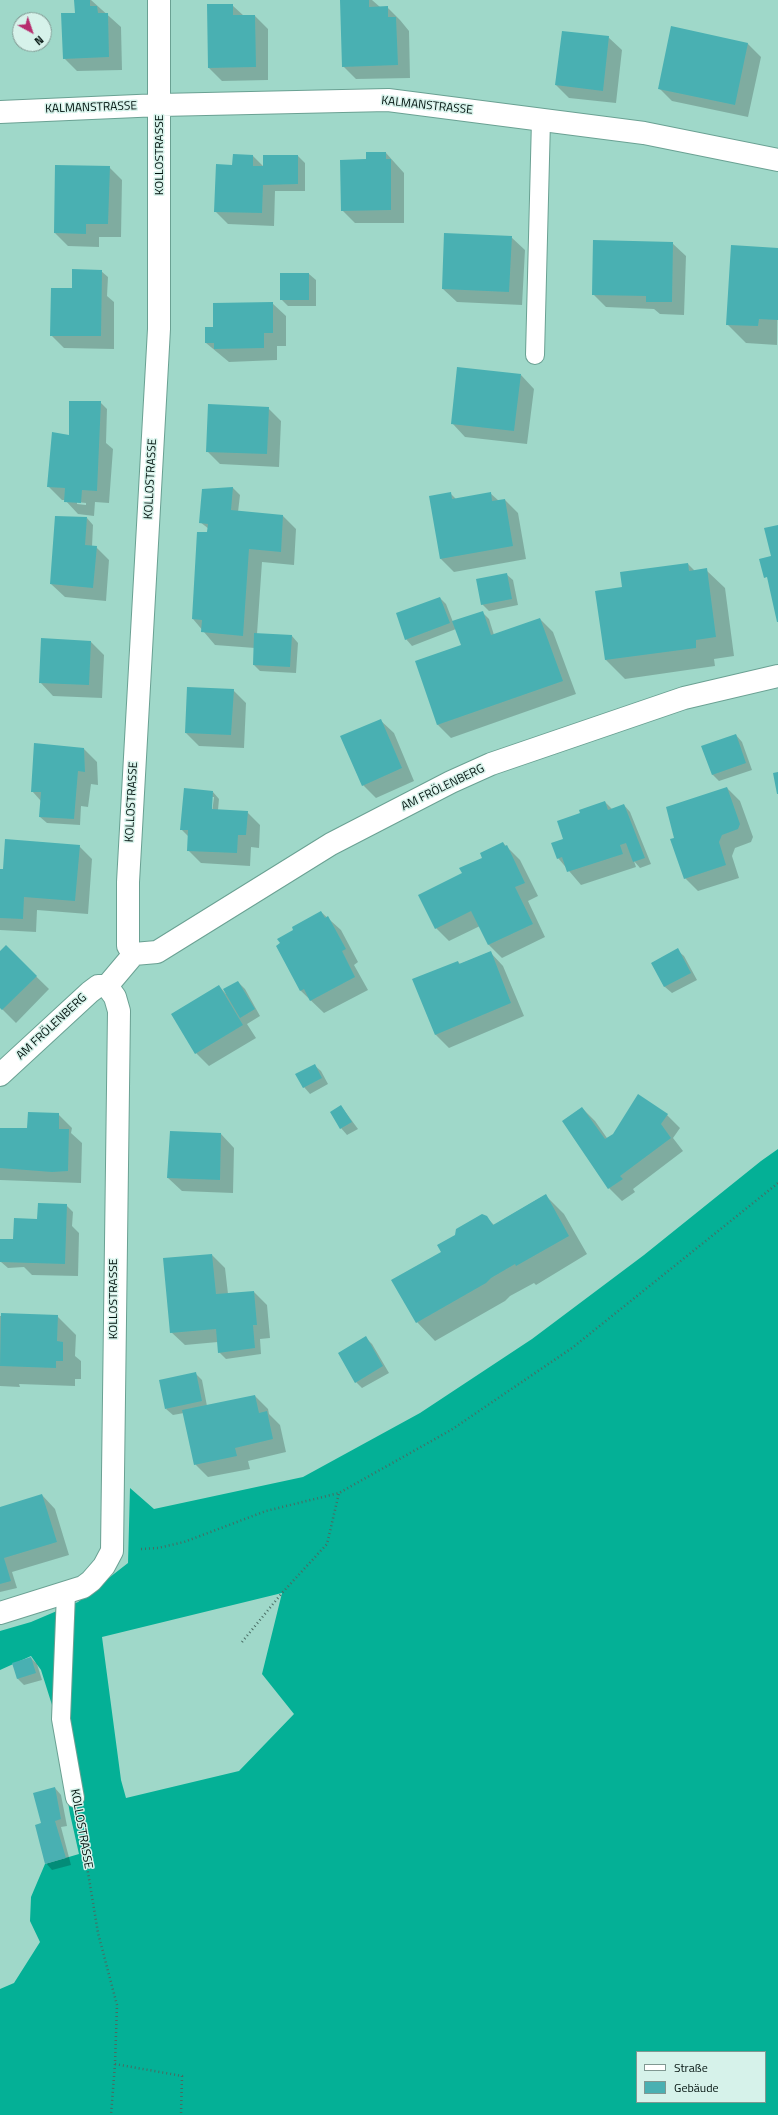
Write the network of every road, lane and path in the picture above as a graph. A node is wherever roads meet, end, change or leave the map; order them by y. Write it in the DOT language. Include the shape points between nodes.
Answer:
graph roads {
  1 [pos="159,0"];
  2 [pos="160,105"];
  3 [pos="0,112"];
  4 [pos="541,120"];
  5 [pos="778,160"];
  6 [pos="535,355"];
  7 [pos="778,676"];
  8 [pos="134,954"];
  9 [pos="107,986"];
  10 [pos="0,1075"];
  11 [pos="778,1183"];
  12 [pos="339,1492"];
  13 [pos="112,1551"];
  14 [pos="66,1593"];
  15 [pos="0,1613"];
  16 [pos="242,1642"];
  17 [pos="75,1798"];
  18 [pos="115,2064"];
  19 [pos="111,2115"];
  20 [pos="181,2115"];
  1 -- 2 [label="street, KOLLOSTRASSE"];
  2 -- 3 [label="street, KALMANSTRASSE"];
  2 -- 4 [label="street, KALMANSTRASSE" via="388,100"];
  2 -- 8 [label="street, KOLLOSTRASSE" via="159,329 126,918 128,946"];
  4 -- 5 [label="street, KALMANSTRASSE" via="644,133"];
  4 -- 6 [label="lane"];
  7 -- 8 [label="street, AM FRÖLENBERG" via="684,698 491,764 331,844 157,952"];
  8 -- 9 [label="street"];
  9 -- 10 [label="street, AM FRÖLENBERG" via="98,986 90,992"];
  9 -- 13 [label="street, KOLLOSTRASSE" via="116,997 119,1011"];
  11 -- 12 [label="path" via="572,1348 451,1430"];
  12 -- 13 [label="path" via="266,1511 184,1542 158,1548"];
  12 -- 16 [label="path" via="327,1544"];
  13 -- 14 [label="street, KOLLOSTRASSE" via="104,1566 91,1581"];
  14 -- 15 [label="street, KOLLOSTRASSE"];
  14 -- 17 [label="lane, KOLLOSTRASSE" via="61,1719"];
  17 -- 18 [label="path, KOLLOSTRASSE" via="98,1933 117,2005"];
  18 -- 19 [label="path, KOLLOSTRASSE"];
  18 -- 20 [label="path" via="182,2076"];
}
